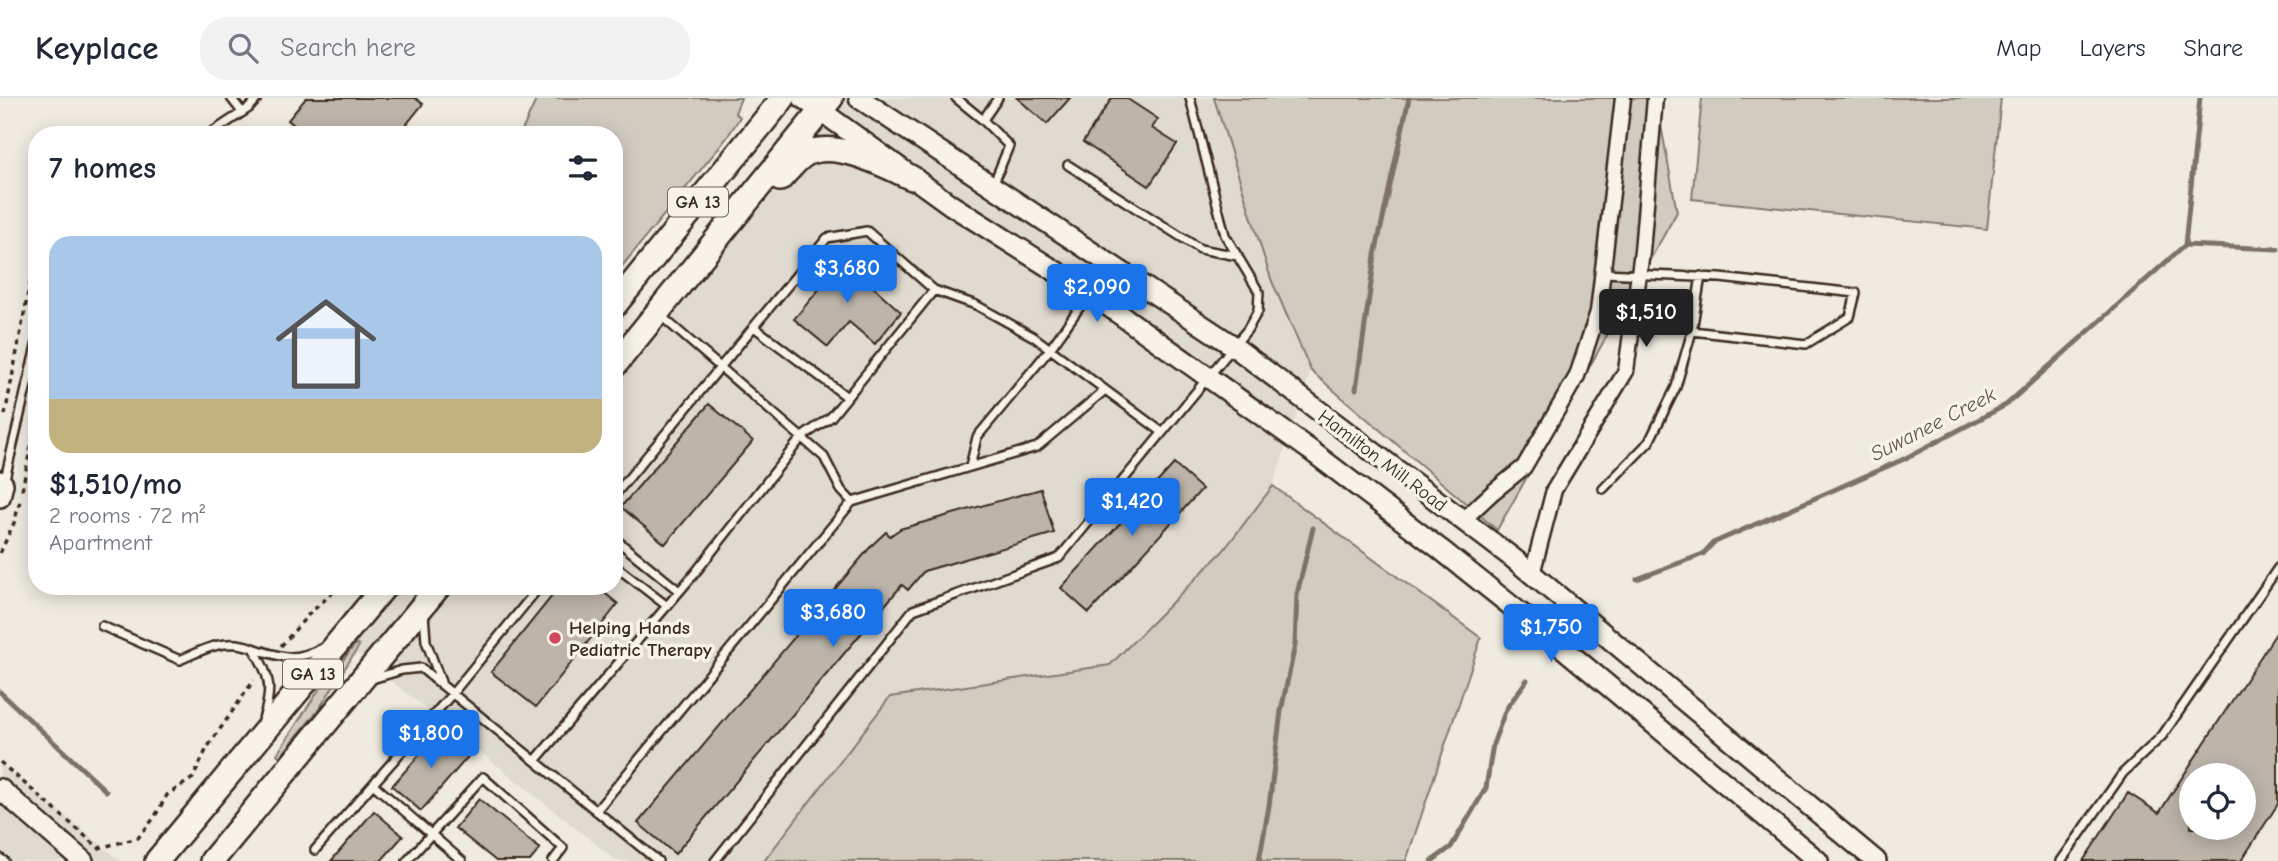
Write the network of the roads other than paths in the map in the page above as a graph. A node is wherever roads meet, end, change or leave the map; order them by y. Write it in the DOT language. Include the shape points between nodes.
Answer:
graph roads {
  1 [pos="231,98"];
  2 [pos="258,98"];
  3 [pos="783,98"];
  4 [pos="859,98"];
  5 [pos="956,98"];
  6 [pos="998,98"];
  7 [pos="1190,98"];
  8 [pos="1623,98"];
  9 [pos="1655,98"];
  10 [pos="818,102"];
  11 [pos="242,112"];
  12 [pos="983,120"];
  13 [pos="221,126"];
  14 [pos="1068,165"];
  15 [pos="912,178"];
  16 [pos="993,186"];
  17 [pos="729,226"];
  18 [pos="1238,256"];
  19 [pos="1602,273"];
  20 [pos="1639,273"];
  21 [pos="1701,276"];
  22 [pos="934,290"];
  23 [pos="1090,293"];
  24 [pos="623,295"];
  25 [pos="657,313"];
  26 [pos="754,327"];
  27 [pos="1692,331"];
  28 [pos="1232,345"];
  29 [pos="1050,349"];
  30 [pos="623,355"];
  31 [pos="720,368"];
  32 [pos="1207,376"];
  33 [pos="28,378"];
  34 [pos="1105,390"];
  35 [pos="847,397"];
  36 [pos="1162,432"];
  37 [pos="802,437"];
  38 [pos="970,467"];
  39 [pos="623,485"];
  40 [pos="1,487"];
  41 [pos="1603,489"];
  42 [pos="852,502"];
  43 [pos="1463,520"];
  44 [pos="623,545"];
  45 [pos="2278,568"];
  46 [pos="623,572"];
  47 [pos="1532,573"];
  48 [pos="679,591"];
  49 [pos="378,595"];
  50 [pos="432,595"];
  51 [pos="533,595"];
  52 [pos="424,605"];
  53 [pos="667,606"];
  54 [pos="102,626"];
  55 [pos="342,639"];
  56 [pos="253,648"];
  57 [pos="361,682"];
  58 [pos="443,686"];
  59 [pos="452,694"];
  60 [pos="253,748"];
  61 [pos="536,761"];
  62 [pos="373,784"];
  63 [pos="0,789"];
  64 [pos="596,811"];
  65 [pos="430,834"];
  66 [pos="315,850"];
  67 [pos="83,861"];
  68 [pos="157,861"];
  69 [pos="212,861"];
  70 [pos="407,861"];
  71 [pos="462,861"];
  72 [pos="553,861"];
  73 [pos="658,861"];
  74 [pos="715,861"];
  75 [pos="1818,861"];
  76 [pos="1876,861"];
  77 [pos="2061,861"];
  1 -- 11 [label="lane"];
  2 -- 11 [label="lane"];
  3 -- 24 [label="main road, GA 13"];
  4 -- 16 [label="main road, Hamilton Mill Road"];
  5 -- 12 [label="lane"];
  6 -- 12 [label="lane"];
  7 -- 18 [label="lane" via="1225,235"];
  8 -- 19 [label="street"];
  9 -- 20 [label="street"];
  10 -- 15 [label="main road, Hamilton Mill Road"];
  10 -- 17 [label="main road, GA 13"];
  11 -- 13 [label="lane"];
  12 -- 16 [label="lane" via="1009,146"];
  14 -- 18 [label="lane" via="1199,249"];
  15 -- 17 [label="main road" via="857,154 836,150 807,153"];
  15 -- 23 [label="main road, Hamilton Mill Road"];
  16 -- 28 [label="main road, Hamilton Mill Road"];
  17 -- 25 [label="main road, GA 13"];
  18 -- 28 [label="lane" via="1259,292 1258,311"];
  19 -- 20 [label="lane"];
  19 -- 43 [label="street" via="1598,312 1577,376 1524,467"];
  20 -- 21 [label="lane"];
  20 -- 47 [label="street" via="1626,371 1554,490"];
  21 -- 27 [label="lane"];
  21 -- 27 [label="lane" via="1856,293 1850,317 1806,344"];
  22 -- 26 [label="lane" via="867,231 827,238"];
  22 -- 29 [label="lane" via="976,305"];
  22 -- 35 [label="lane"];
  23 -- 29 [label="lane"];
  23 -- 32 [label="main road, Hamilton Mill Road"];
  25 -- 30 [label="main road, GA 13"];
  25 -- 31 [label="lane"];
  26 -- 31 [label="lane"];
  26 -- 35 [label="lane"];
  27 -- 41 [label="lane" via="1675,387 1648,442"];
  28 -- 32 [label="lane"];
  28 -- 43 [label="main road, Hamilton Mill Road"];
  29 -- 34 [label="lane"];
  29 -- 38 [label="lane" via="976,437"];
  31 -- 37 [label="lane"];
  31 -- 39 [label="lane"];
  32 -- 36 [label="lane"];
  32 -- 75 [label="main road, Hamilton Mill Road" via="1451,558"];
  33 -- 40 [label="lane"];
  34 -- 36 [label="lane"];
  34 -- 38 [label="lane" via="1037,447"];
  35 -- 37 [label="lane" via="831,417"];
  36 -- 74 [label="lane" via="1059,558 913,610"];
  37 -- 42 [label="lane" via="824,457"];
  37 -- 48 [label="lane"];
  38 -- 42 [label="lane"];
  42 -- 64 [label="lane"];
  43 -- 47 [label="main road, Hamilton Mill Road"];
  44 -- 48 [label="lane"];
  45 -- 77 [label="lane" via="2162,736 2123,773"];
  46 -- 53 [label="lane"];
  47 -- 76 [label="main road, Hamilton Mill Road"];
  48 -- 53 [label="lane"];
  49 -- 55 [label="main road, GA 13"];
  50 -- 52 [label="main road, GA 13"];
  51 -- 59 [label="lane"];
  52 -- 57 [label="main road, GA 13"];
  52 -- 58 [label="lane" via="426,641"];
  53 -- 61 [label="lane"];
  54 -- 56 [label="lane" via="180,660 223,643"];
  55 -- 56 [label="lane" via="296,658"];
  55 -- 60 [label="main road, GA 13"];
  56 -- 60 [label="lane" via="269,682 269,699"];
  57 -- 58 [label="lane" via="421,668"];
  57 -- 69 [label="main road, GA 13"];
  58 -- 59 [label="lane"];
  59 -- 61 [label="lane"];
  59 -- 62 [label="lane"];
  60 -- 68 [label="main road, GA 13"];
  61 -- 64 [label="lane"];
  62 -- 65 [label="lane"];
  62 -- 66 [label="lane"];
  63 -- 67 [label="main road"];
  64 -- 73 [label="lane"];
  65 -- 70 [label="lane"];
  65 -- 71 [label="lane"];
  65 -- 72 [label="lane" via="483,777 563,848"];
}
